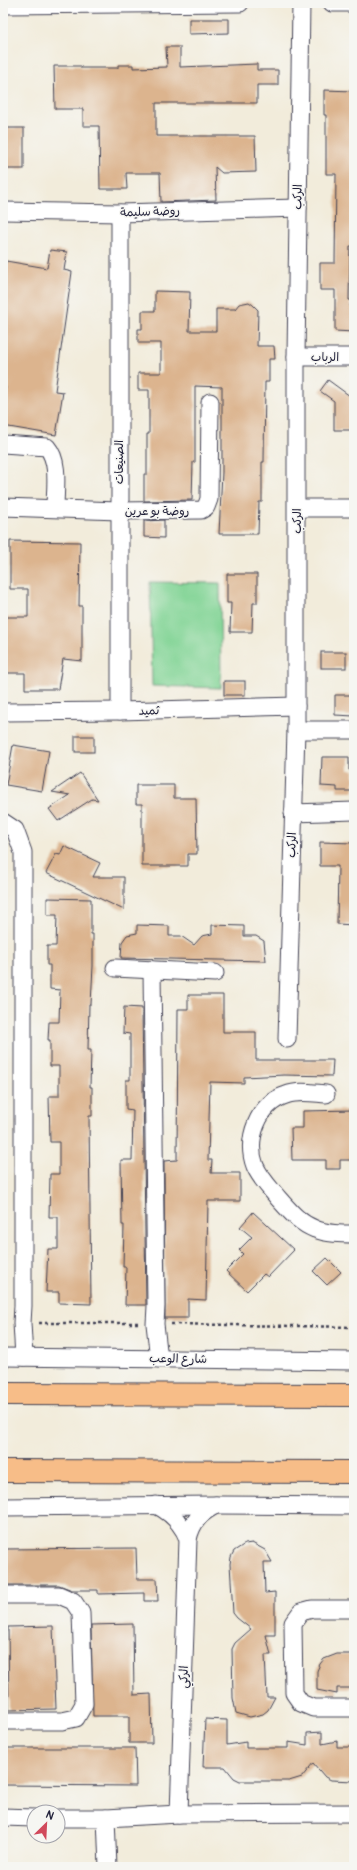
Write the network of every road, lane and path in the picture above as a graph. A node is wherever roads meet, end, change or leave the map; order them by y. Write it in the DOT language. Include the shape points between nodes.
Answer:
graph roads {
  1 [pos="240,3"];
  2 [pos="300,3"];
  3 [pos="332,3"];
  4 [pos="354,3"];
  5 [pos="3,5"];
  6 [pos="298,208"];
  7 [pos="3,211"];
  8 [pos="120,213"];
  9 [pos="296,357"];
  10 [pos="354,357"];
  11 [pos="210,402"];
  12 [pos="3,444"];
  13 [pos="3,507"];
  14 [pos="55,508"];
  15 [pos="297,508"];
  16 [pos="354,508"];
  17 [pos="119,511"];
  18 [pos="296,706"];
  19 [pos="3,712"];
  20 [pos="120,712"];
  21 [pos="296,730"];
  22 [pos="354,730"];
  23 [pos="354,811"];
  24 [pos="293,813"];
  25 [pos="3,822"];
  26 [pos="115,968"];
  27 [pos="152,970"];
  28 [pos="215,973"];
  29 [pos="287,1039"];
  30 [pos="326,1094"];
  31 [pos="354,1234"];
  32 [pos="22,1323"];
  33 [pos="155,1324"];
  34 [pos="354,1327"];
  35 [pos="3,1357"];
  36 [pos="24,1357"];
  37 [pos="159,1359"];
  38 [pos="354,1361"];
  39 [pos="3,1394"];
  40 [pos="354,1395"];
  41 [pos="3,1471"];
  42 [pos="354,1472"];
  43 [pos="216,1505"];
  44 [pos="156,1506"];
  45 [pos="354,1506"];
  46 [pos="3,1507"];
  47 [pos="188,1539"];
  48 [pos="3,1595"];
  49 [pos="354,1609"];
  50 [pos="354,1708"];
  51 [pos="3,1721"];
  52 [pos="354,1813"];
  53 [pos="179,1814"];
  54 [pos="3,1817"];
  55 [pos="26,1818"];
  56 [pos="66,1818"];
  57 [pos="106,1818"];
  58 [pos="108,1867"];
  1 -- 5 [label="street"];
  2 -- 6 [label="street, الركب"];
  3 -- 4 [label="street"];
  6 -- 8 [label="street, روضة سليمة"];
  6 -- 9 [label="street, الركب"];
  7 -- 8 [label="street, روضة سليمة"];
  8 -- 17 [label="street, الصنيعات"];
  9 -- 10 [label="street, الرباب"];
  9 -- 15 [label="street, الركب"];
  11 -- 17 [label="street, روضة بو عرين" via="206,507 200,510"];
  12 -- 14 [label="street" via="47,447 51,451 55,460"];
  13 -- 14 [label="street, روضة بو عرين"];
  14 -- 17 [label="street, روضة بو عرين"];
  15 -- 16 [label="street"];
  15 -- 18 [label="street, الركب"];
  17 -- 20 [label="street, الصنيعات"];
  18 -- 20 [label="street, ثميد"];
  18 -- 21 [label="street, الركب"];
  19 -- 20 [label="street, ثميد"];
  21 -- 22 [label="street"];
  21 -- 24 [label="street, الركب"];
  23 -- 24 [label="street"];
  24 -- 29 [label="street, الركب"];
  25 -- 32 [label="street" via="15,830 24,852"];
  26 -- 27 [label="street"];
  27 -- 28 [label="street"];
  27 -- 33 [label="street"];
  30 -- 31 [label="street" via="299,1092 286,1095 274,1102 263,1112 256,1124 252,1137 252,1152 261,1178 299,1220 324,1232"];
  32 -- 33 [label="path"];
  32 -- 36 [label="street"];
  33 -- 34 [label="path"];
  33 -- 37 [label="street"];
  35 -- 36 [label="street, شارع الوعب"];
  36 -- 37 [label="street, شارع الوعب"];
  37 -- 38 [label="street, شارع الوعب"];
  39 -- 40 [label="main road"];
  41 -- 42 [label="main road"];
  43 -- 44 [label="street"];
  43 -- 45 [label="street"];
  43 -- 47 [label="street, الركي" via="194,1522"];
  44 -- 46 [label="street"];
  44 -- 47 [label="street" via="176,1519 185,1530"];
  47 -- 53 [label="street, الركي"];
  48 -- 51 [label="street" via="59,1595 73,1602 81,1613 84,1704 76,1718 62,1721"];
  49 -- 50 [label="street" via="312,1609 301,1612 293,1623 294,1693 301,1703 313,1708"];
  52 -- 53 [label="street"];
  53 -- 57 [label="street"];
  54 -- 55 [label="street"];
  56 -- 57 [label="street"];
  57 -- 58 [label="street"];
}
